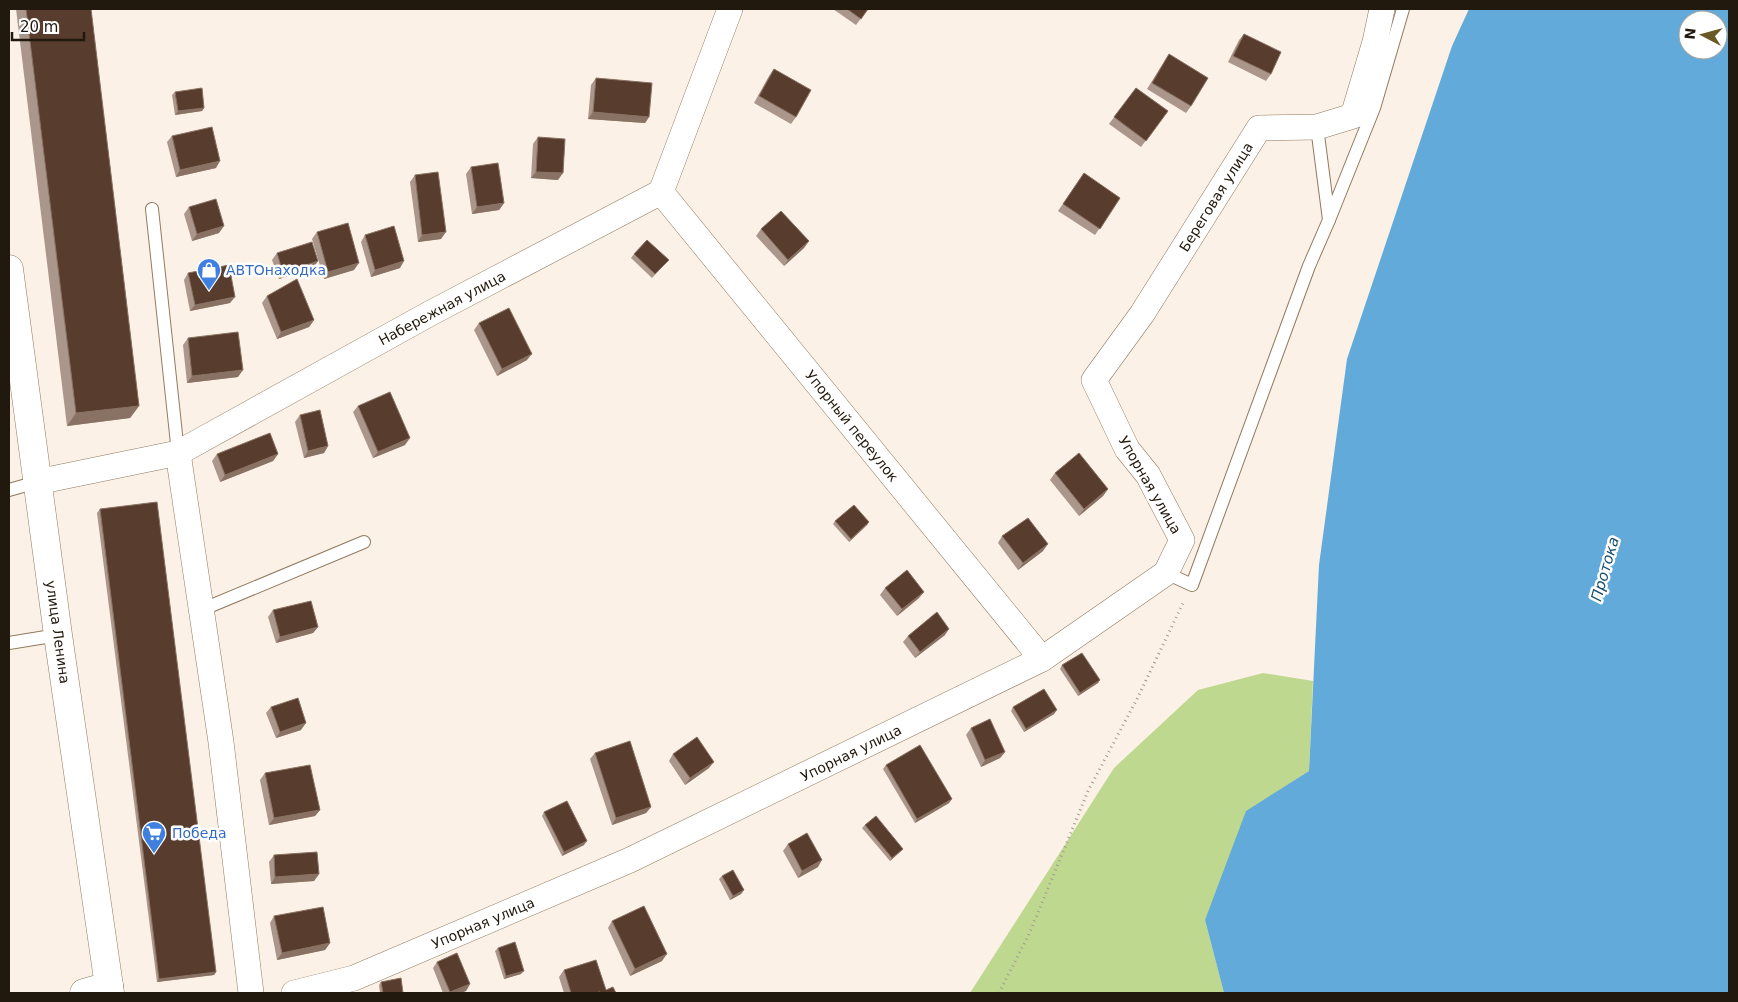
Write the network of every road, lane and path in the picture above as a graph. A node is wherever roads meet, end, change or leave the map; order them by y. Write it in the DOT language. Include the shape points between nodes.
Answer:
graph roads {
  1 [pos="730,9"];
  2 [pos="1382,9"];
  3 [pos="1402,9"];
  4 [pos="1317,128"];
  5 [pos="661,192"];
  6 [pos="152,209"];
  7 [pos="1329,220"];
  8 [pos="9,276"];
  9 [pos="1108,362"];
  10 [pos="178,453"];
  11 [pos="37,482"];
  12 [pos="9,490"];
  13 [pos="364,542"];
  14 [pos="1166,573"];
  15 [pos="1192,585"];
  16 [pos="202,610"];
  17 [pos="58,634"];
  18 [pos="9,643"];
  19 [pos="1042,659"];
  20 [pos="101,991"];
  21 [pos="251,993"];
  22 [pos="294,993"];
  23 [pos="998,993"];
  1 -- 5 [label="street"];
  2 -- 4 [label="street, Береговая улица" via="1353,116"];
  3 -- 7 [label="lane" via="1374,108"];
  4 -- 7 [label="lane"];
  4 -- 9 [label="street, Береговая улица" via="1260,128"];
  5 -- 10 [label="street, Набережная улица" via="429,314"];
  5 -- 19 [label="street, Упорный переулок"];
  6 -- 10 [label="lane"];
  7 -- 15 [label="lane" via="1309,266"];
  8 -- 11 [label="main road, улица Ленина"];
  9 -- 14 [label="street, Упорная улица" via="1094,380 1127,448 1148,475 1182,540"];
  10 -- 11 [label="street, Набережная улица"];
  10 -- 16 [label="street"];
  11 -- 12 [label="lane"];
  11 -- 17 [label="main road, улица Ленина"];
  13 -- 16 [label="lane"];
  14 -- 15 [label="lane"];
  14 -- 19 [label="street, Упорная улица"];
  15 -- 23 [label="path" via="1088,791 1030,932"];
  16 -- 21 [label="street"];
  17 -- 18 [label="lane"];
  17 -- 20 [label="main road, улица Ленина"];
  19 -- 22 [label="street, Упорная улица" via="630,860 354,978"];
}
